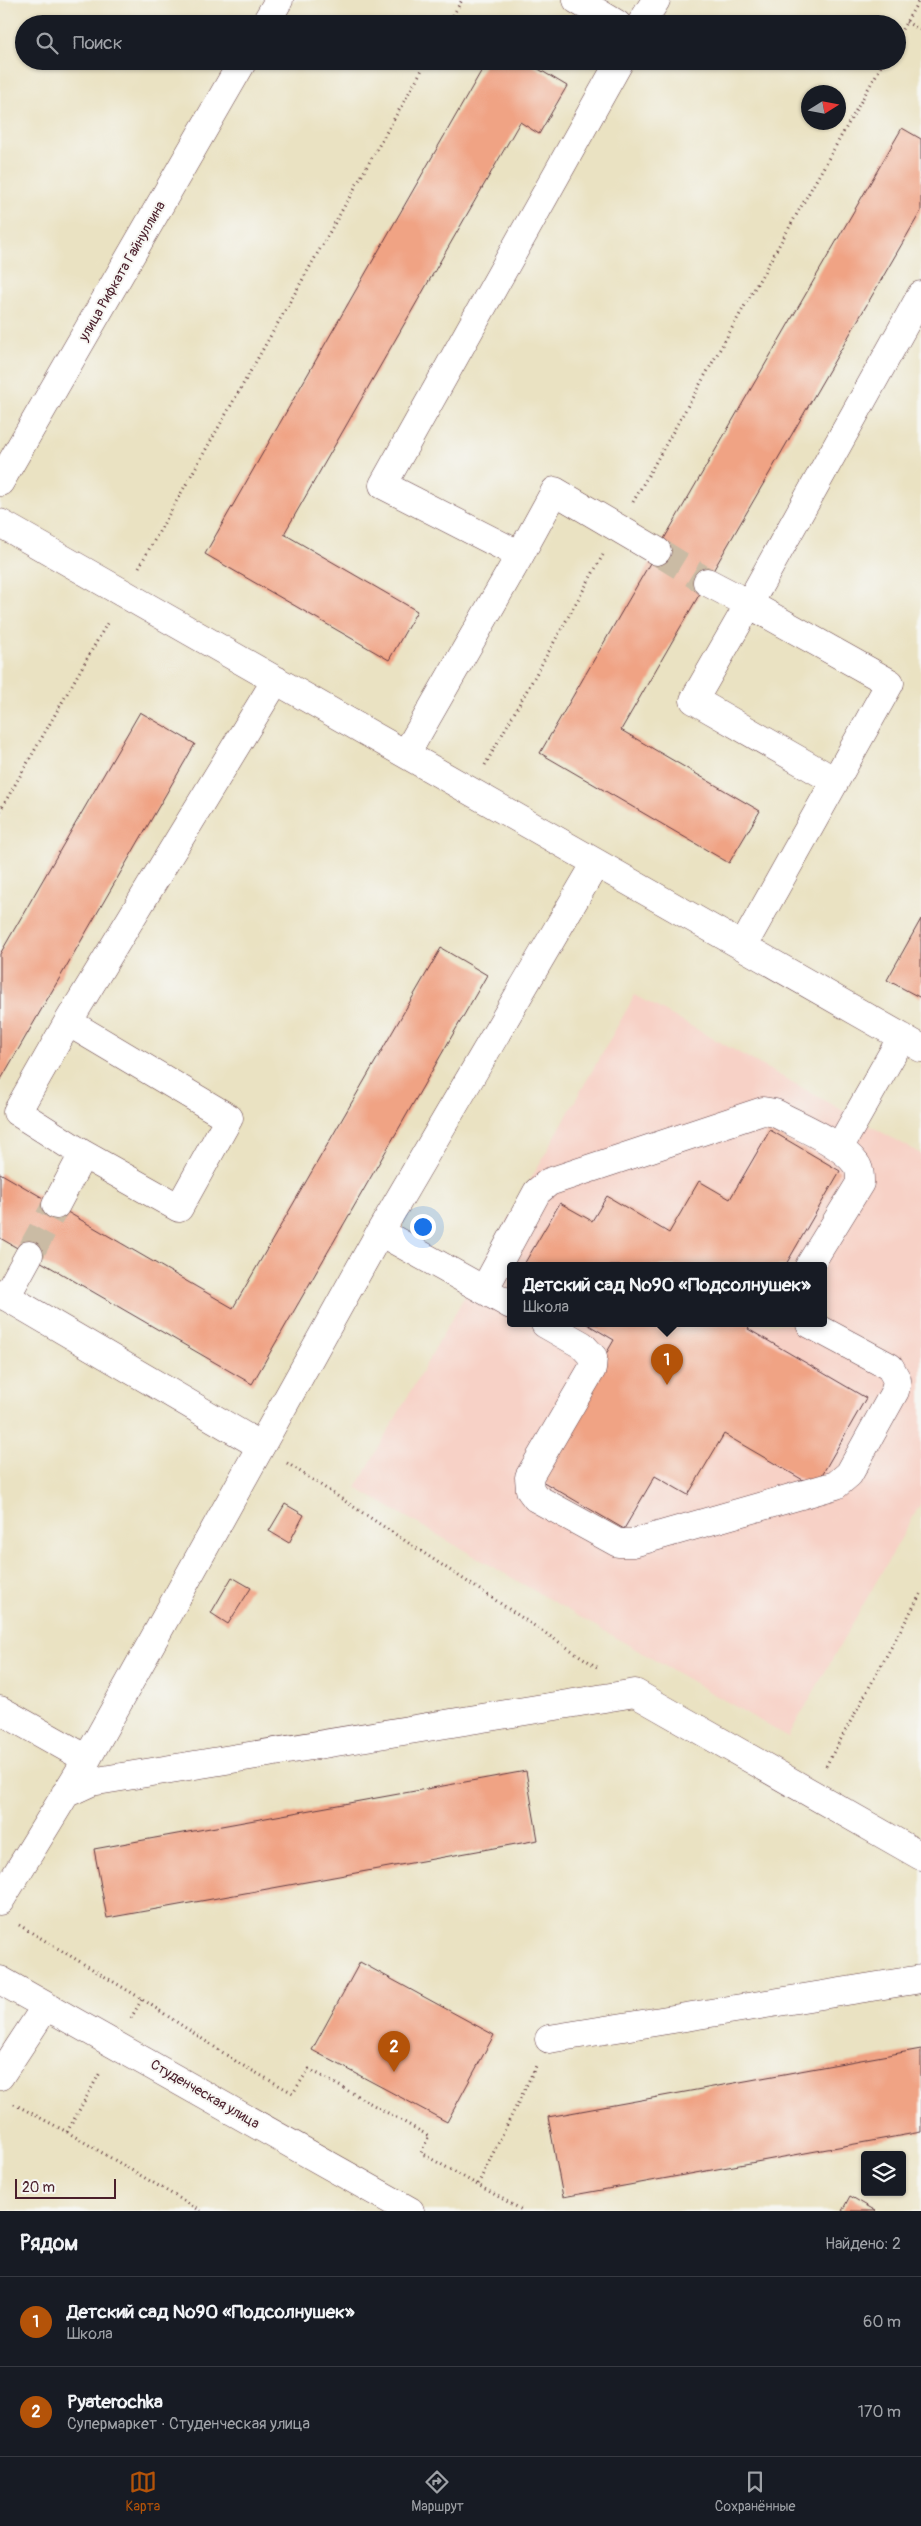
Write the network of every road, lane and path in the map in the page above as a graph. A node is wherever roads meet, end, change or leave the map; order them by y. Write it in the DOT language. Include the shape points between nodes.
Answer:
graph roads {
  1 [pos="279,0"];
  2 [pos="462,0"];
  3 [pos="577,0"];
  4 [pos="656,0"];
  5 [pos="919,0"];
  6 [pos="270,15"];
  7 [pos="453,15"];
  8 [pos="602,15"];
  9 [pos="647,15"];
  10 [pos="906,22"];
  11 [pos="921,30"];
  12 [pos="238,70"];
  13 [pos="422,70"];
  14 [pos="615,70"];
  15 [pos="879,70"];
  16 [pos="921,295"];
  17 [pos="0,482"];
  18 [pos="0,523"];
  19 [pos="618,528"];
  20 [pos="657,551"];
  21 [pos="520,555"];
  22 [pos="707,582"];
  23 [pos="124,593"];
  24 [pos="749,604"];
  25 [pos="276,680"];
  26 [pos="406,754"];
  27 [pos="835,782"];
  28 [pos="471,791"];
  29 [pos="0,811"];
  30 [pos="596,863"];
  31 [pos="743,946"];
  32 [pos="68,1022"];
  33 [pos="912,1043"];
  34 [pos="839,1148"];
  35 [pos="83,1154"];
  36 [pos="56,1205"];
  37 [pos="380,1232"];
  38 [pos="29,1255"];
  39 [pos="811,1262"];
  40 [pos="484,1290"];
  41 [pos="3,1295"];
  42 [pos="507,1303"];
  43 [pos="551,1327"];
  44 [pos="816,1327"];
  45 [pos="261,1446"];
  46 [pos="921,1593"];
  47 [pos="635,1693"];
  48 [pos="0,1710"];
  49 [pos="87,1759"];
  50 [pos="811,1793"];
  51 [pos="65,1794"];
  52 [pos="921,1856"];
  53 [pos="7,1912"];
  54 [pos="921,1979"];
  55 [pos="0,1980"];
  56 [pos="46,2006"];
  57 [pos="549,2039"];
  58 [pos="0,2076"];
  59 [pos="8,2102"];
  60 [pos="478,2184"];
  61 [pos="201,2211"];
  62 [pos="410,2211"];
  63 [pos="524,2211"];
  1 -- 6 [label="street"];
  2 -- 7 [label="path"];
  3 -- 8 [label="street"];
  4 -- 9 [label="street"];
  5 -- 10 [label="path"];
  10 -- 11 [label="path"];
  12 -- 17 [label="street, улица Рифката Гайнуллина"];
  13 -- 23 [label="path"];
  14 -- 21 [label="street" via="382,485"];
  15 -- 19 [label="path"];
  16 -- 24 [label="street"];
  18 -- 23 [label="street"];
  19 -- 20 [label="street"];
  19 -- 21 [label="street" via="555,491"];
  19 -- 28 [label="path"];
  21 -- 26 [label="street"];
  22 -- 24 [label="street"];
  23 -- 25 [label="street"];
  23 -- 29 [label="path"];
  24 -- 27 [label="street" via="694,700"];
  24 -- 27 [label="street" via="890,683"];
  25 -- 26 [label="street"];
  25 -- 32 [label="street"];
  26 -- 28 [label="street"];
  27 -- 31 [label="street"];
  28 -- 30 [label="street"];
  30 -- 31 [label="street"];
  30 -- 37 [label="street"];
  31 -- 33 [label="street"];
  32 -- 35 [label="street" via="17,1112"];
  32 -- 35 [label="street" via="230,1118 179,1208"];
  33 -- 34 [label="street"];
  34 -- 39 [label="street" via="856,1164 860,1182"];
  34 -- 40 [label="street" via="775,1113 763,1112 549,1182 537,1192"];
  35 -- 36 [label="street"];
  37 -- 40 [label="street"];
  37 -- 45 [label="street"];
  38 -- 41 [label="street"];
  40 -- 42 [label="street"];
  41 -- 45 [label="street"];
  43 -- 44 [label="street" via="582,1344 593,1357 592,1369 529,1477 530,1490 536,1498 618,1543 633,1543 836,1485 849,1474 895,1391 897,1380 890,1367"];
  45 -- 47 [label="path"];
  45 -- 49 [label="street"];
  46 -- 50 [label="path"];
  47 -- 50 [label="street"];
  47 -- 51 [label="street" via="91,1782"];
  48 -- 49 [label="street"];
  49 -- 51 [label="street"];
  50 -- 52 [label="street"];
  51 -- 53 [label="street"];
  53 -- 60 [label="path" via="240,2064 293,2092 309,2069 429,2136 421,2153"];
  54 -- 57 [label="street"];
  55 -- 56 [label="street, Студенческая улица"];
  56 -- 58 [label="street"];
  56 -- 62 [label="street, Студенческая улица"];
  57 -- 60 [label="path"];
  59 -- 61 [label="path" via="67,2132"];
  60 -- 63 [label="path"];
}
